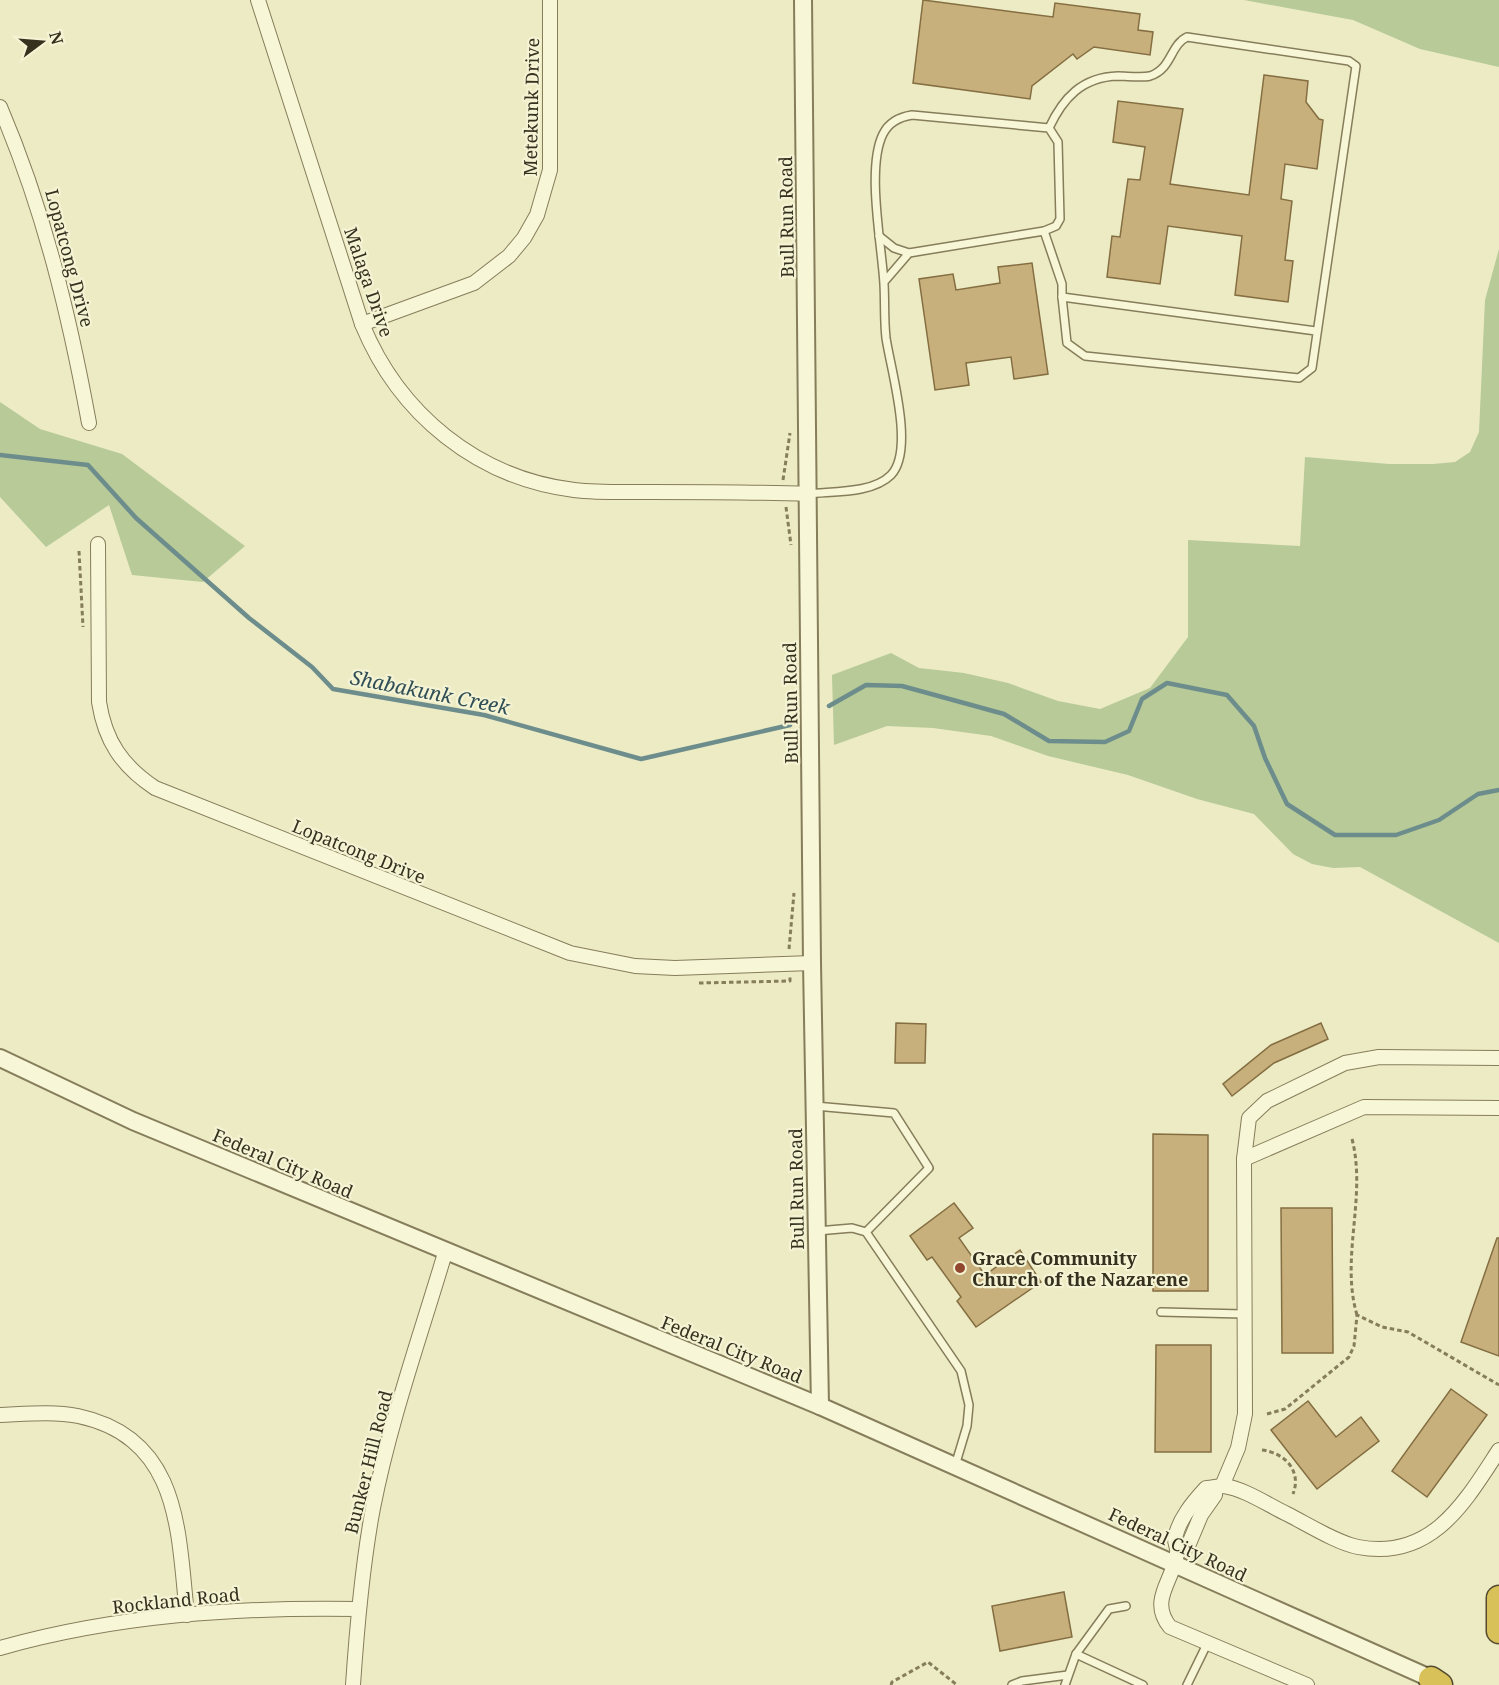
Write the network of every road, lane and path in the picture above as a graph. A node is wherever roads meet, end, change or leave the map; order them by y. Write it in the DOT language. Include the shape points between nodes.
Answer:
graph roads {
  1 [pos="258,0"];
  2 [pos="550,0"];
  3 [pos="803,0"];
  4 [pos="0,107"];
  5 [pos="1048,128"];
  6 [pos="1044,231"];
  7 [pos="879,236"];
  8 [pos="909,253"];
  9 [pos="884,282"];
  10 [pos="1062,297"];
  11 [pos="362,324"];
  12 [pos="1316,331"];
  13 [pos="89,423"];
  14 [pos="791,429"];
  15 [pos="783,493"];
  16 [pos="808,494"];
  17 [pos="98,544"];
  18 [pos="79,551"];
  19 [pos="791,556"];
  20 [pos="83,630"];
  21 [pos="796,883"];
  22 [pos="789,963"];
  23 [pos="812,963"];
  24 [pos="694,982"];
  25 [pos="0,1058"];
  26 [pos="1499,1058"];
  27 [pos="814,1106"];
  28 [pos="1499,1108"];
  29 [pos="1352,1139"];
  30 [pos="1244,1159"];
  31 [pos="816,1231"];
  32 [pos="866,1232"];
  33 [pos="445,1252"];
  34 [pos="1161,1312"];
  35 [pos="1243,1314"];
  36 [pos="1356,1315"];
  37 [pos="1499,1385"];
  38 [pos="820,1406"];
  39 [pos="1267,1414"];
  40 [pos="0,1415"];
  41 [pos="1499,1449"];
  42 [pos="1262,1450"];
  43 [pos="955,1466"];
  44 [pos="1219,1487"];
  45 [pos="1293,1494"];
  46 [pos="1175,1557"];
  47 [pos="1499,1598"];
  48 [pos="1126,1606"];
  49 [pos="358,1609"];
  50 [pos="187,1615"];
  51 [pos="1499,1631"];
  52 [pos="1208,1642"];
  53 [pos="0,1648"];
  54 [pos="1076,1654"];
  55 [pos="1068,1675"];
  56 [pos="1439,1683"];
  57 [pos="352,1685"];
  58 [pos="891,1685"];
  59 [pos="957,1685"];
  60 [pos="1012,1685"];
  61 [pos="1065,1685"];
  62 [pos="1143,1685"];
  63 [pos="1187,1685"];
  64 [pos="1307,1685"];
  1 -- 11 [label="street, Malaga Drive"];
  2 -- 11 [label="street, Metekunk Drive" via="550,170 546,193 529,230 509,256 474,283"];
  3 -- 16 [label="street, Bull Run Road"];
  4 -- 13 [label="street, Lopatcong Drive" via="56,263"];
  5 -- 6 [label="lane" via="1058,142 1060,219 1056,226"];
  5 -- 7 [label="lane" via="900,117 882,135 877,164"];
  5 -- 12 [label="lane" via="1060,104 1084,82 1101,77 1150,76 1166,66 1177,42 1187,37 1349,61 1356,66"];
  6 -- 8 [label="lane"];
  6 -- 10 [label="lane" via="1062,284"];
  7 -- 8 [label="lane" via="894,248"];
  7 -- 9 [label="lane"];
  8 -- 9 [label="lane"];
  9 -- 16 [label="lane" via="886,335 902,442 899,464 889,477 868,487"];
  10 -- 12 [label="lane"];
  10 -- 12 [label="lane" via="1067,343 1085,356 1299,378 1312,368"];
  11 -- 15 [label="street, Malaga Drive" via="386,373 426,421 472,455 510,474 575,490"];
  14 -- 15 [label="path"];
  15 -- 16 [label="street, Malaga Drive"];
  15 -- 19 [label="path" via="790,522"];
  16 -- 23 [label="street, Bull Run Road"];
  17 -- 22 [label="street, Lopatcong Drive" via="102,722 122,761 155,788 570,953 624,964 675,968"];
  18 -- 20 [label="path"];
  21 -- 22 [label="path"];
  22 -- 23 [label="street, Lopatcong Drive"];
  22 -- 24 [label="path" via="790,981"];
  23 -- 27 [label="street, Bull Run Road"];
  25 -- 33 [label="street, Federal City Road" via="133,1121"];
  26 -- 30 [label="street" via="1379,1057 1345,1063 1267,1101 1249,1118"];
  27 -- 31 [label="street, Bull Run Road"];
  27 -- 32 [label="lane" via="894,1113 928,1168"];
  28 -- 30 [label="street" via="1364,1107"];
  29 -- 36 [label="path" via="1358,1162 1351,1294"];
  30 -- 35 [label="street"];
  31 -- 32 [label="lane" via="852,1228"];
  31 -- 38 [label="street, Bull Run Road"];
  32 -- 43 [label="lane" via="961,1371 969,1405"];
  33 -- 38 [label="street, Federal City Road"];
  33 -- 49 [label="street, Bunker Hill Road" via="385,1452"];
  34 -- 35 [label="lane"];
  35 -- 44 [label="street" via="1245,1414 1238,1448"];
  36 -- 37 [label="path" via="1382,1327 1408,1332"];
  36 -- 39 [label="path" via="1354,1346 1349,1357 1285,1409"];
  38 -- 43 [label="street, Federal City Road"];
  40 -- 50 [label="street" via="53,1413 98,1422 117,1431 149,1458 169,1491 176,1512"];
  41 -- 44 [label="street" via="1464,1504 1439,1529 1415,1542 1383,1548 1357,1547 1243,1493"];
  42 -- 45 [label="path" via="1277,1453 1295,1472"];
  43 -- 46 [label="street, Federal City Road"];
  44 -- 46 [label="street" via="1188,1546"];
  46 -- 52 [label="street" via="1161,1598 1164,1620 1170,1627"];
  46 -- 56 [label="street, Federal City Road" via="1256,1602"];
  47 -- 51 [label="highway"];
  48 -- 54 [label="lane" via="1109,1609"];
  49 -- 50 [label="street, Rockland Road" via="275,1608"];
  49 -- 57 [label="street, Bunker Hill Road"];
  50 -- 53 [label="street, Rockland Road" via="88,1628"];
  52 -- 63 [label="lane"];
  52 -- 64 [label="street"];
  54 -- 55 [label="lane"];
  54 -- 62 [label="lane"];
  55 -- 60 [label="lane"];
  55 -- 61 [label="lane"];
  58 -- 59 [label="path" via="928,1662"];
}
